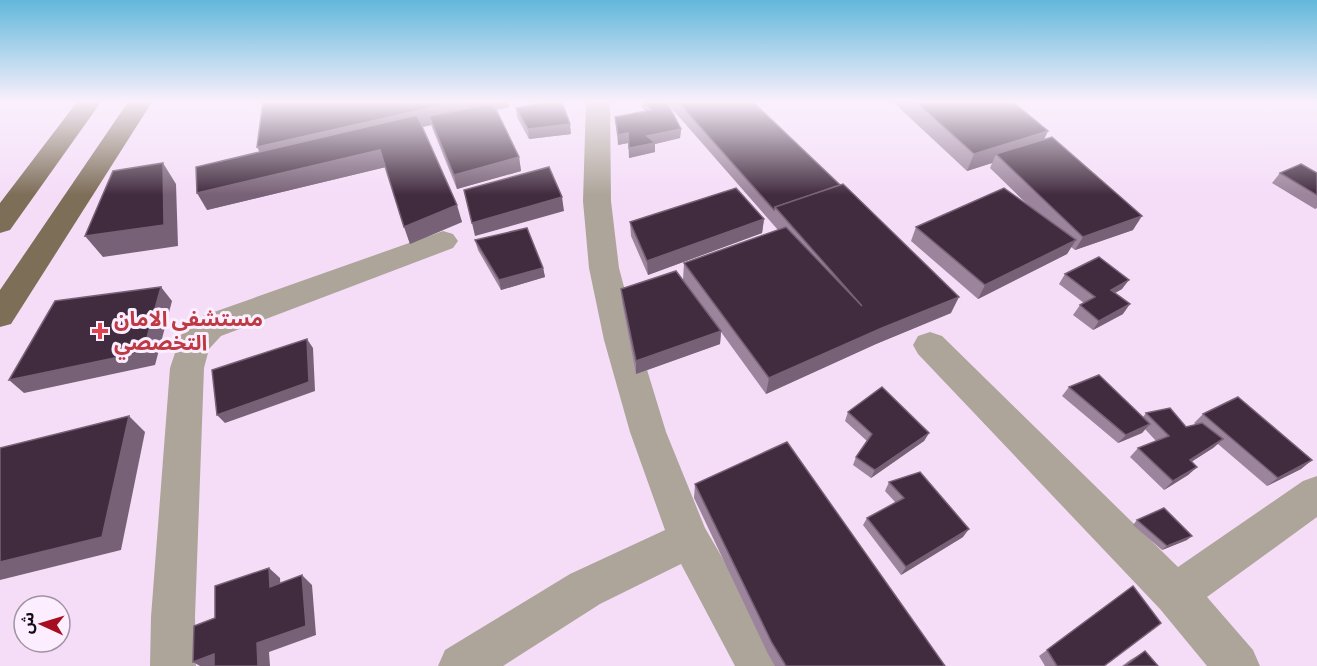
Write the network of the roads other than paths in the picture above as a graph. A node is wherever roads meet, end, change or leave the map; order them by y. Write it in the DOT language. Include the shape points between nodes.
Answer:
graph roads {
  1 [pos="66,133"];
  2 [pos="120,133"];
  3 [pos="598,133"];
  4 [pos="0,223"];
  5 [pos="443,241"];
  6 [pos="0,315"];
  7 [pos="930,345"];
  8 [pos="1317,495"];
  9 [pos="689,539"];
  10 [pos="1175,594"];
  11 [pos="173,666"];
  12 [pos="461,666"];
  13 [pos="760,666"];
  14 [pos="1237,666"];
  1 -- 4 [label="main road"];
  2 -- 6 [label="main road"];
  3 -- 9 [label="street" via="597,201 604,268 648,432"];
  5 -- 11 [label="street" via="209,327 193,344 187,368"];
  7 -- 10 [label="street"];
  8 -- 10 [label="street"];
  9 -- 12 [label="street" via="585,589"];
  9 -- 13 [label="street"];
  10 -- 14 [label="street"];
}
